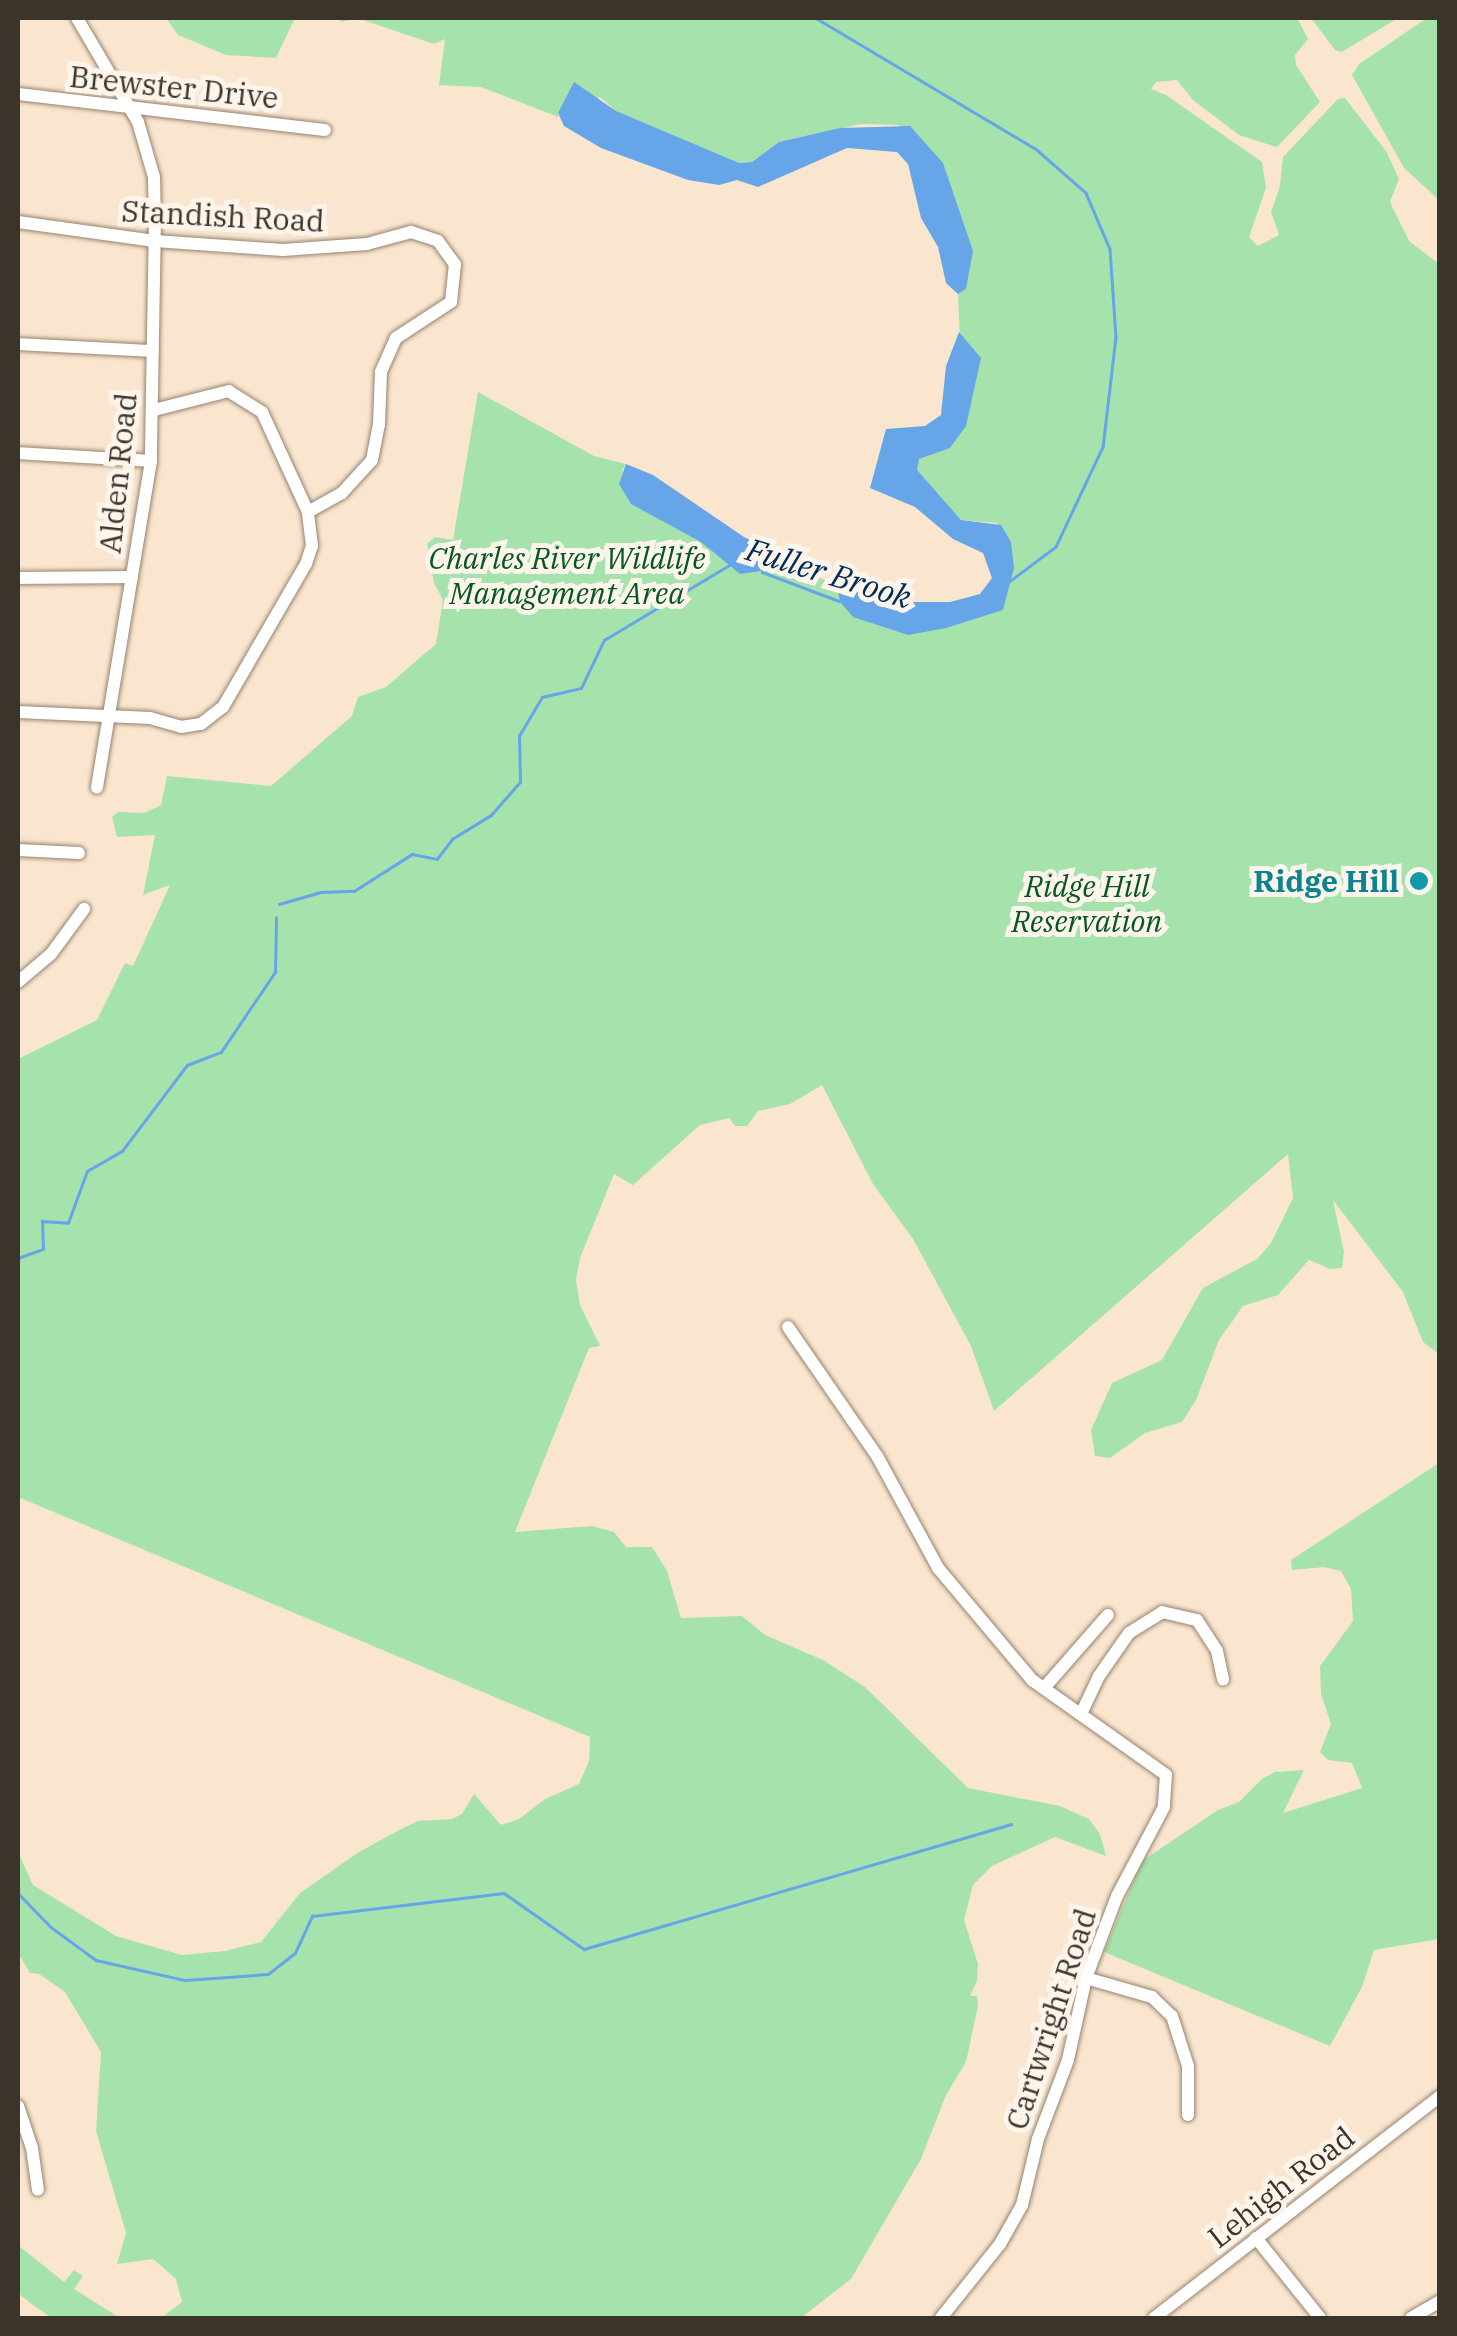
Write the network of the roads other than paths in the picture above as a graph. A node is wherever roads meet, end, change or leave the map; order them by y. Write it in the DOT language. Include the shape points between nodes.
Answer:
graph roads {
  1 [pos="77,18"];
  2 [pos="18,94"];
  3 [pos="129,106"];
  4 [pos="325,130"];
  5 [pos="18,222"];
  6 [pos="155,241"];
  7 [pos="18,344"];
  8 [pos="153,351"];
  9 [pos="154,410"];
  10 [pos="18,453"];
  11 [pos="151,461"];
  12 [pos="308,512"];
  13 [pos="132,577"];
  14 [pos="18,578"];
  15 [pos="18,712"];
  16 [pos="108,715"];
  17 [pos="97,788"];
  18 [pos="18,850"];
  19 [pos="79,853"];
  20 [pos="84,909"];
  21 [pos="18,982"];
  22 [pos="788,1326"];
  23 [pos="1108,1615"];
  24 [pos="1223,1679"];
  25 [pos="1044,1688"];
  26 [pos="1081,1714"];
  27 [pos="1086,1978"];
  28 [pos="1440,2096"];
  29 [pos="18,2106"];
  30 [pos="1188,2115"];
  31 [pos="38,2190"];
  32 [pos="1256,2238"];
  33 [pos="1440,2301"];
  34 [pos="941,2318"];
  35 [pos="1154,2318"];
  36 [pos="1320,2318"];
  37 [pos="1411,2318"];
  1 -- 3 [label="street, Alden Road"];
  2 -- 3 [label="street, Brewster Drive"];
  3 -- 4 [label="street, Brewster Drive"];
  3 -- 6 [label="street, Alden Road" via="154,177"];
  5 -- 6 [label="street, Standish Road"];
  6 -- 8 [label="street, Alden Road"];
  6 -- 12 [label="street, Standish Road" via="282,250 367,244 411,232 438,242 456,264 451,302 396,338 384,359 372,460 342,494"];
  7 -- 8 [label="street"];
  8 -- 9 [label="street, Alden Road"];
  9 -- 11 [label="street, Alden Road"];
  9 -- 12 [label="street" via="210,393 242,395 262,412"];
  10 -- 11 [label="street"];
  11 -- 13 [label="street, Alden Road"];
  12 -- 16 [label="street" via="312,546 306,564 214,716 181,727"];
  13 -- 14 [label="street"];
  13 -- 16 [label="street, Alden Road"];
  15 -- 16 [label="street"];
  16 -- 17 [label="street, Alden Road"];
  18 -- 19 [label="street"];
  20 -- 21 [label="street" via="52,954"];
  22 -- 25 [label="street, Cartwright Road" via="878,1456 938,1568"];
  23 -- 25 [label="street"];
  24 -- 26 [label="street" via="1196,1620 1162,1612 1129,1633"];
  25 -- 26 [label="street, Cartwright Road"];
  26 -- 27 [label="street, Cartwright Road" via="1166,1775 1168,1791"];
  27 -- 30 [label="street" via="1152,1998 1175,2020 1188,2066"];
  27 -- 34 [label="street, Cartwright Road" via="1022,2206"];
  28 -- 32 [label="street, Lehigh Road"];
  29 -- 31 [label="street"];
  32 -- 35 [label="street, Lehigh Road"];
  32 -- 36 [label="street"];
  33 -- 37 [label="street"];
}
